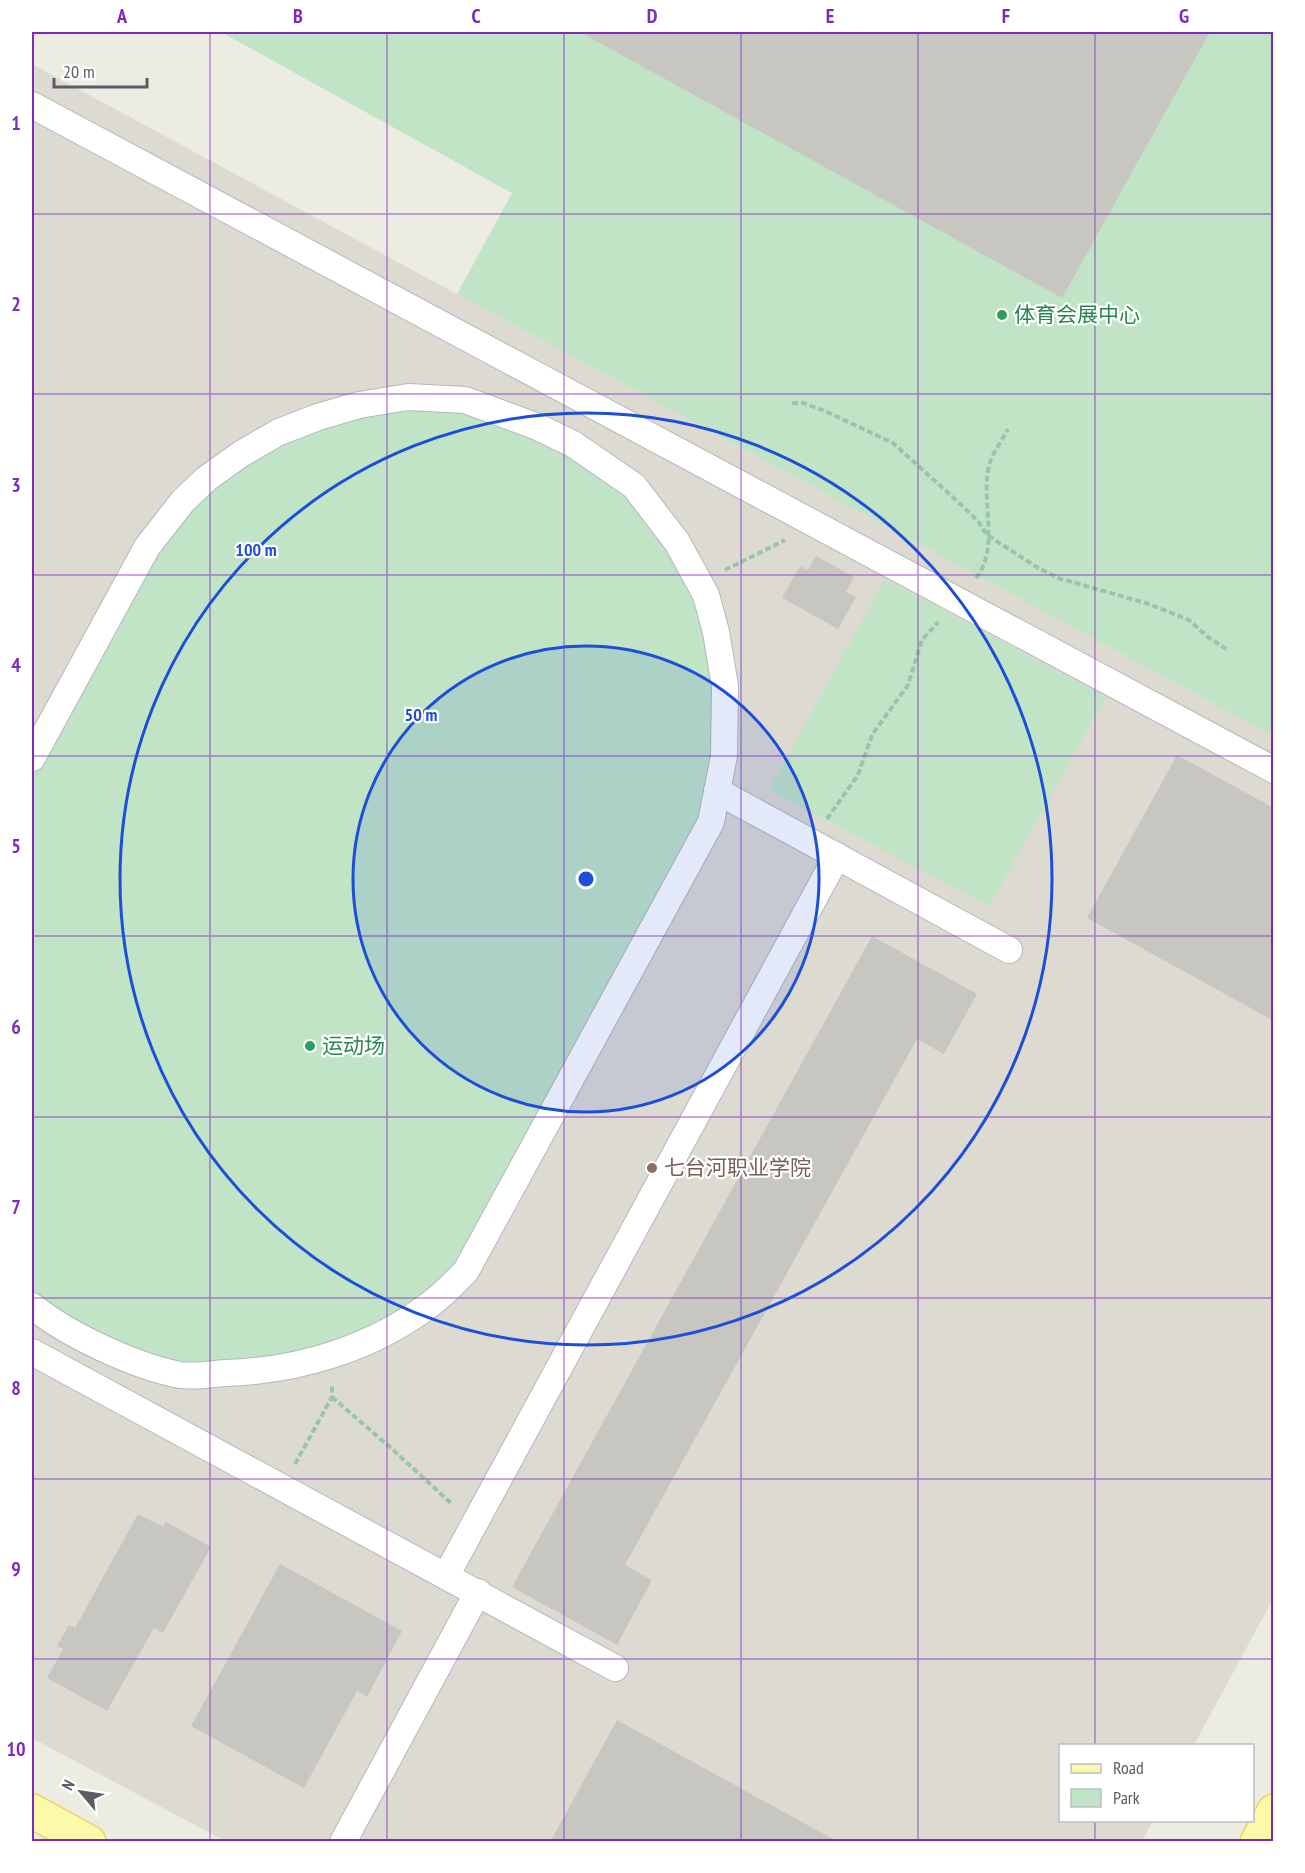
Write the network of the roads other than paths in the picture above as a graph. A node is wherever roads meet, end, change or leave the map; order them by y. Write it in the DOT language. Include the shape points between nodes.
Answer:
graph roads {
  1 [pos="32,105"];
  2 [pos="32,758"];
  3 [pos="1274,770"];
  4 [pos="717,791"];
  5 [pos="837,856"];
  6 [pos="1009,950"];
  7 [pos="32,1306"];
  8 [pos="32,1352"];
  9 [pos="446,1576"];
  10 [pos="478,1592"];
  11 [pos="615,1668"];
  12 [pos="32,1811"];
  13 [pos="1274,1811"];
  14 [pos="89,1842"];
  15 [pos="343,1842"];
  16 [pos="1257,1842"];
  1 -- 3 [label="street"];
  2 -- 4 [label="street" via="147,547 183,501 206,479 279,432 359,405 408,397 465,400 538,427 573,444 634,486 677,542 706,595 725,686 724,756"];
  4 -- 5 [label="street"];
  4 -- 7 [label="street" via="711,822 466,1271 434,1302 390,1330 300,1365 181,1375 132,1360 67,1330"];
  5 -- 6 [label="street"];
  5 -- 9 [label="street"];
  8 -- 9 [label="street"];
  9 -- 10 [label="street"];
  10 -- 11 [label="street"];
  10 -- 15 [label="street"];
  12 -- 14 [label="main road"];
  13 -- 16 [label="main road"];
}
